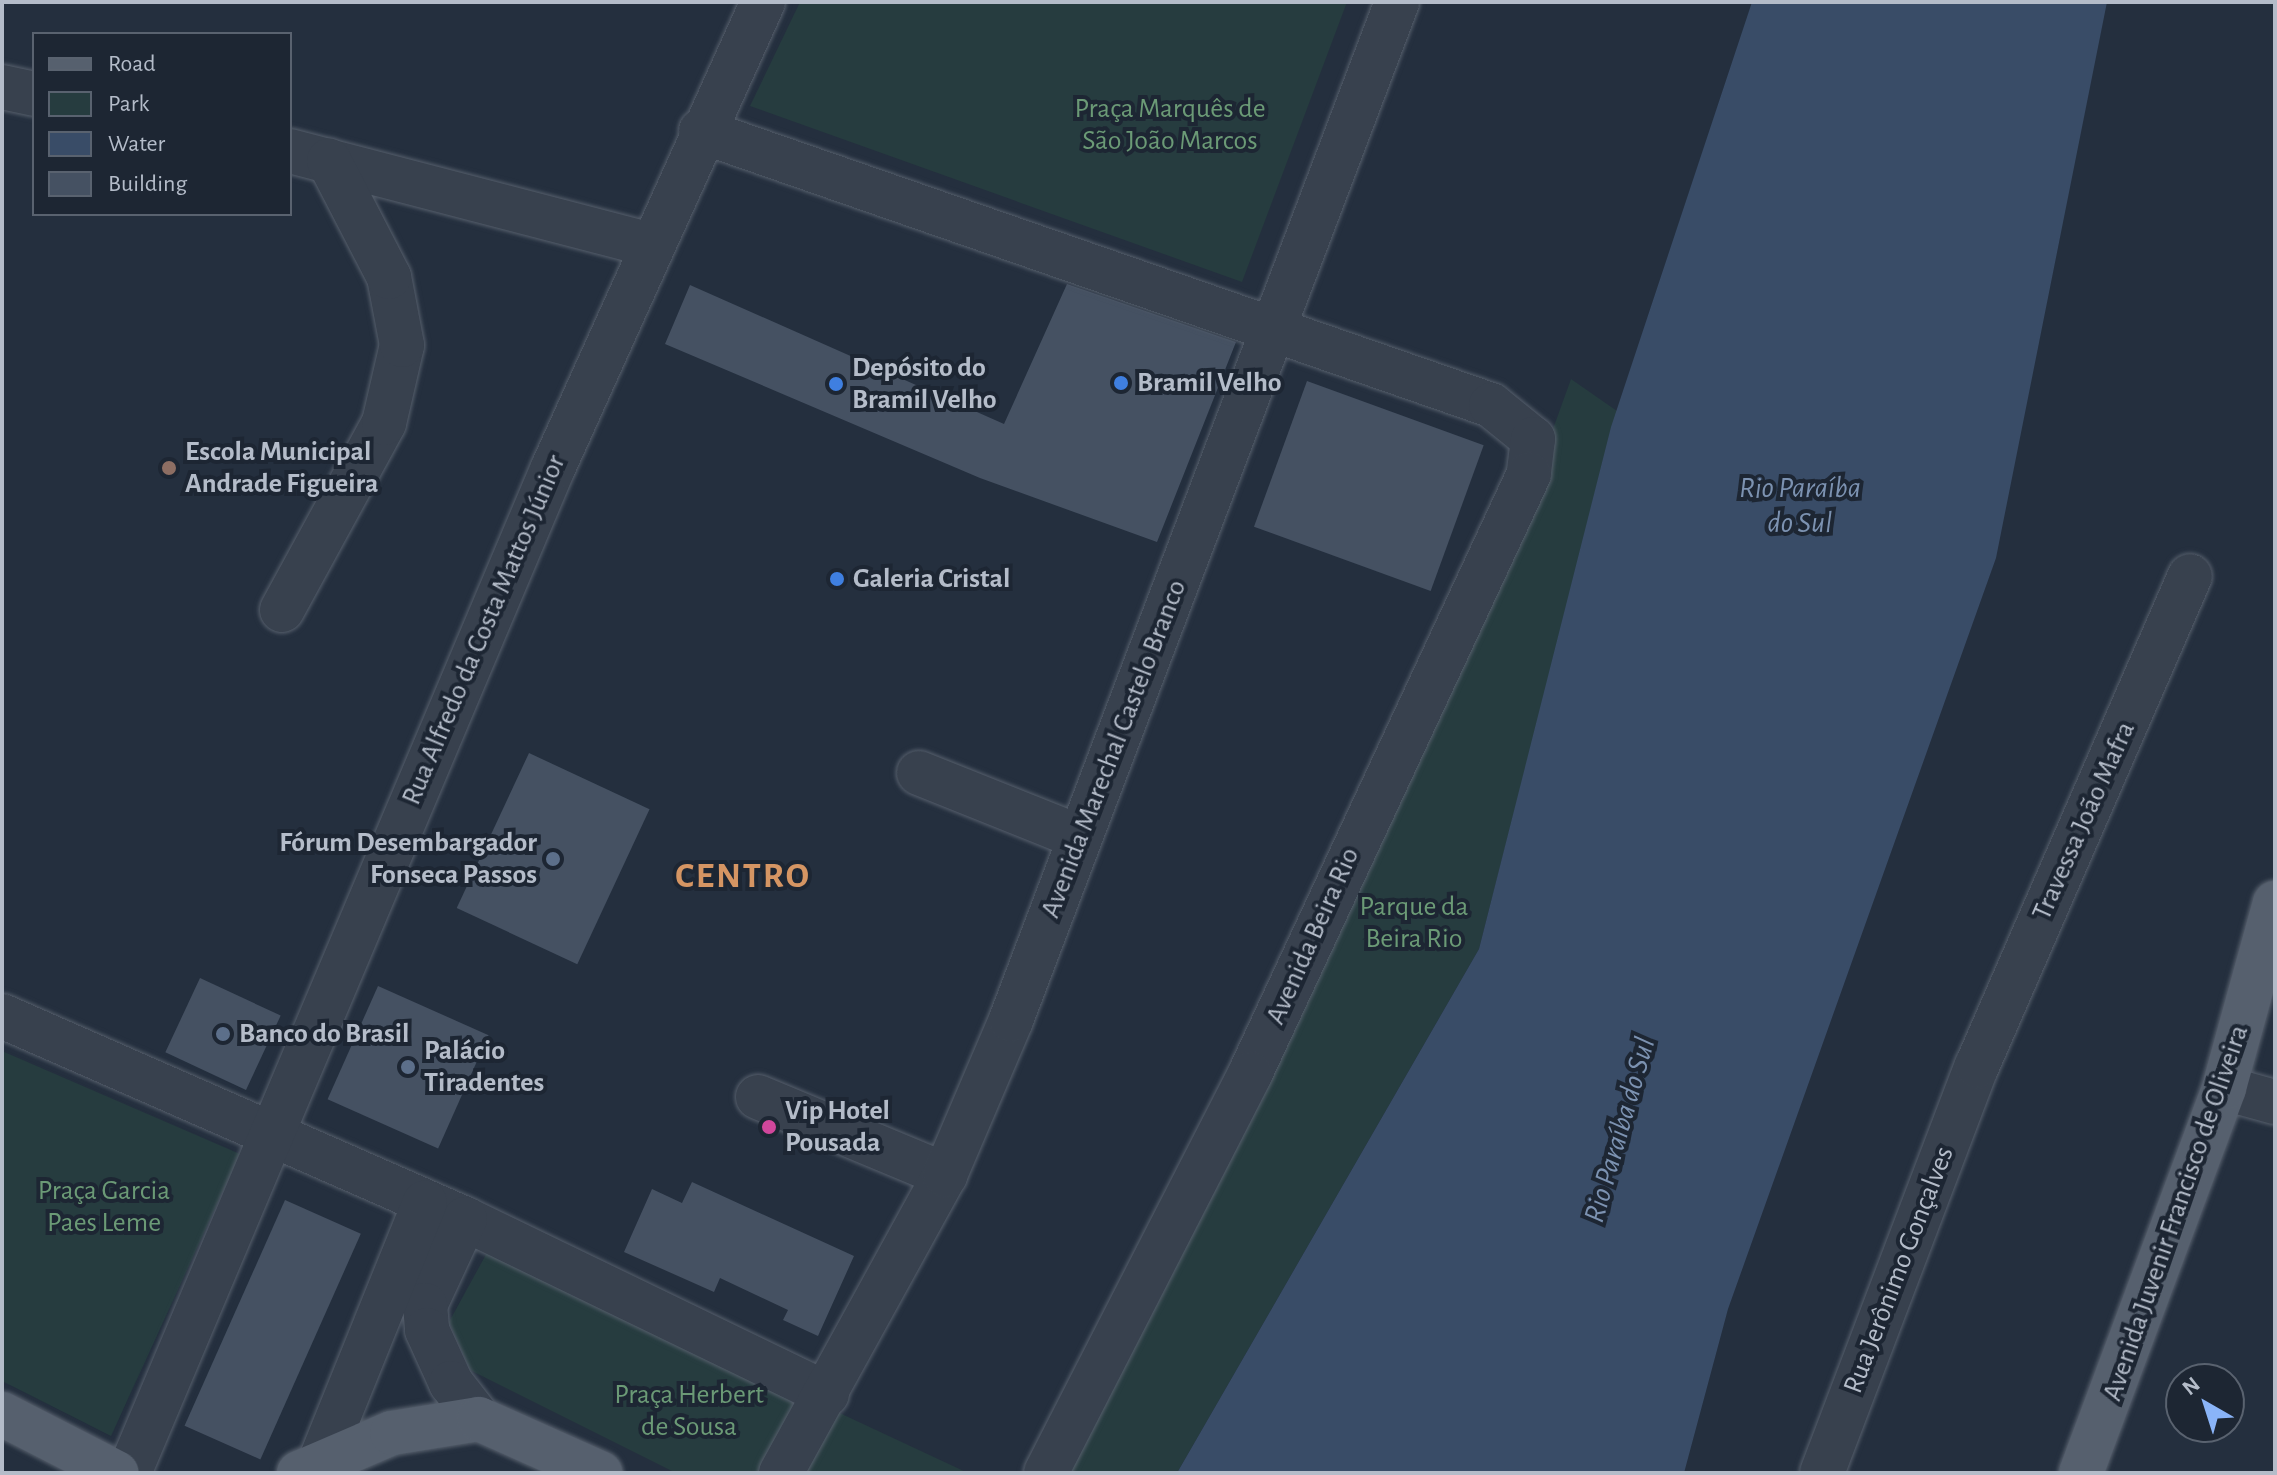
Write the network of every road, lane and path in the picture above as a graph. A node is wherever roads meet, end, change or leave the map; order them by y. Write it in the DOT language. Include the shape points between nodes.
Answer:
graph roads {
  1 [pos="763,2"];
  2 [pos="1397,2"];
  3 [pos="2,87"];
  4 [pos="32,94"];
  5 [pos="701,131"];
  6 [pos="309,156"];
  7 [pos="650,245"];
  8 [pos="1278,328"];
  9 [pos="2190,576"];
  10 [pos="282,610"];
  11 [pos="919,773"];
  12 [pos="1079,837"];
  13 [pos="2275,903"];
  14 [pos="2,1016"];
  15 [pos="1977,1066"];
  16 [pos="2224,1088"];
  17 [pos="758,1097"];
  18 [pos="2275,1102"];
  19 [pos="271,1130"];
  20 [pos="945,1175"];
  21 [pos="425,1202"];
  22 [pos="465,1219"];
  23 [pos="827,1394"];
  24 [pos="2,1414"];
  25 [pos="479,1419"];
  26 [pos="427,1427"];
  27 [pos="315,1469"];
  28 [pos="117,1473"];
  29 [pos="129,1473"];
  30 [pos="388,1473"];
  31 [pos="600,1473"];
  32 [pos="781,1473"];
  33 [pos="1046,1473"];
  34 [pos="1822,1473"];
  35 [pos="2081,1473"];
  1 -- 5 [label="street"];
  2 -- 8 [label="street, Avenida Marechal Castelo Branco"];
  3 -- 4 [label="street"];
  5 -- 7 [label="street, Rua Alfredo da Costa Mattos Júnior"];
  5 -- 8 [label="street"];
  6 -- 7 [label="street"];
  6 -- 10 [label="street" via="389,277 402,345 384,423"];
  7 -- 19 [label="street, Rua Alfredo da Costa Mattos Júnior"];
  8 -- 12 [label="street, Avenida Marechal Castelo Branco"];
  8 -- 33 [label="street, Avenida Beira Rio" via="1491,405 1533,439 1529,474 1250,1074"];
  9 -- 15 [label="street, Travessa João Mafra"];
  11 -- 12 [label="street"];
  12 -- 20 [label="street, Avenida Marechal Castelo Branco"];
  13 -- 16 [label="main road, Avenida Juvenir Francisco de Oliveira"];
  14 -- 19 [label="street"];
  15 -- 34 [label="street, Rua Jerônimo Gonçalves"];
  16 -- 18 [label="street"];
  16 -- 35 [label="main road, Avenida Juvenir Francisco de Oliveira"];
  17 -- 20 [label="street"];
  19 -- 21 [label="street"];
  19 -- 29 [label="street"];
  20 -- 23 [label="street, Avenida Marechal Castelo Branco"];
  21 -- 22 [label="street"];
  21 -- 27 [label="street"];
  22 -- 23 [label="street"];
  22 -- 25 [label="street" via="425,1305 427,1330 451,1383"];
  23 -- 32 [label="street, Avenida Marechal Castelo Branco"];
  24 -- 28 [label="main road"];
  25 -- 26 [label="main road"];
  25 -- 31 [label="main road"];
  26 -- 27 [label="main road"];
  26 -- 30 [label="main road"];
}
